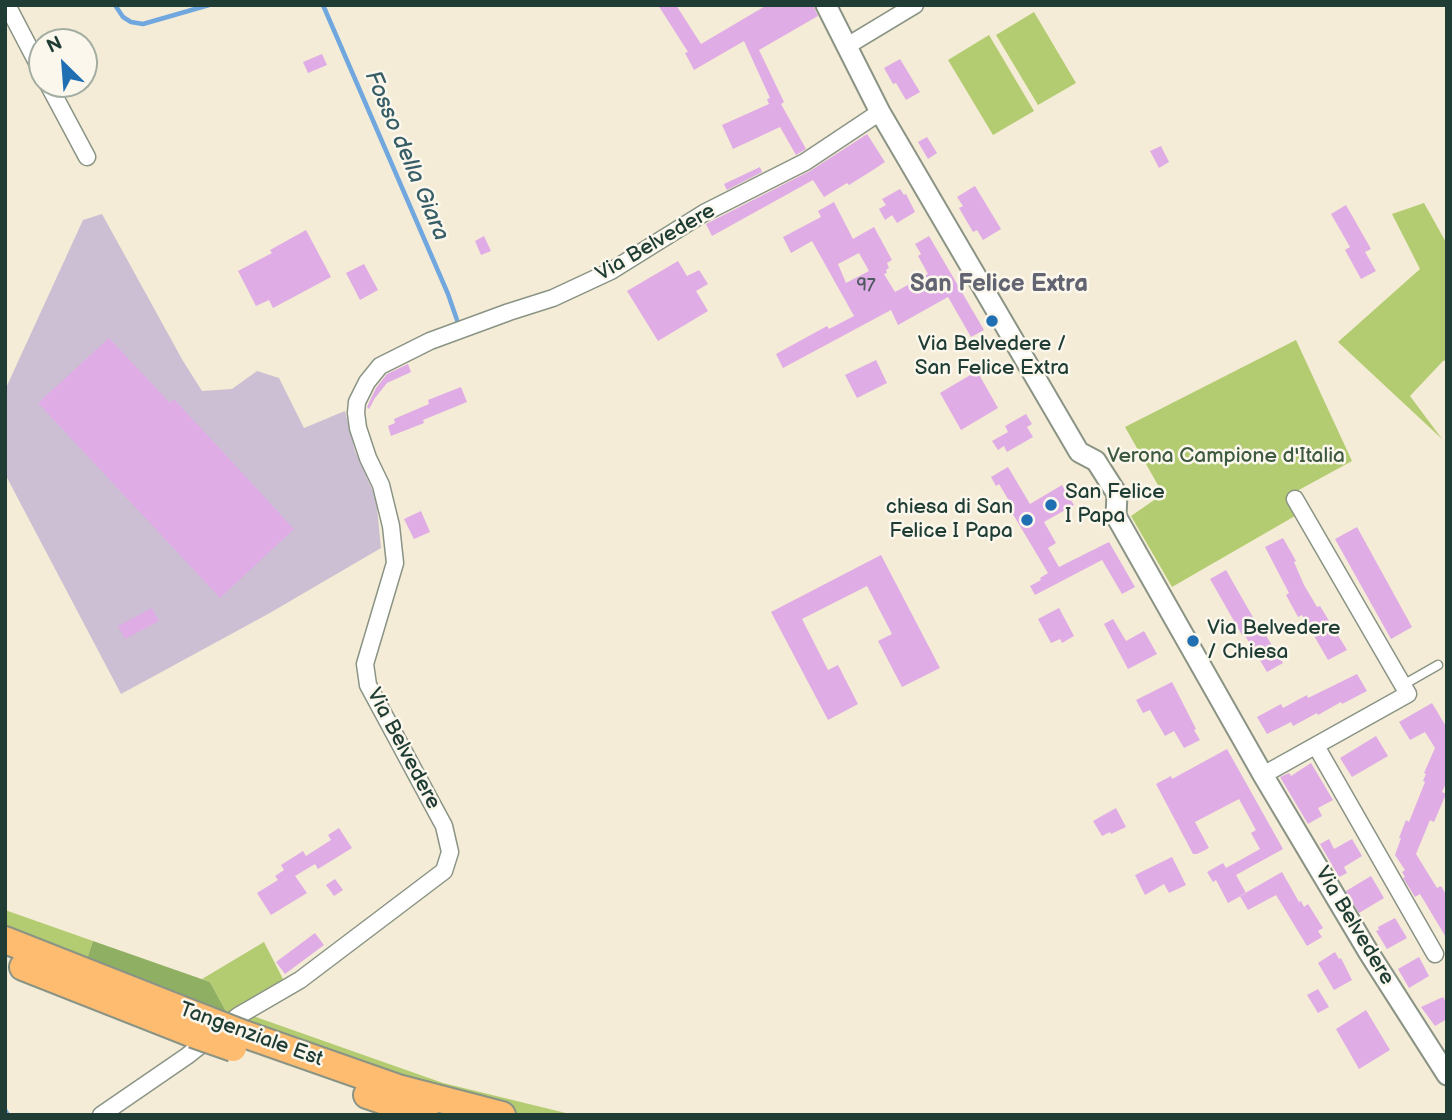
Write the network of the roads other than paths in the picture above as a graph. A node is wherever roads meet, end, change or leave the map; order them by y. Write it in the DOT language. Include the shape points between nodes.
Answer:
graph roads {
  1 [pos="7,5"];
  2 [pos="826,5"];
  3 [pos="915,5"];
  4 [pos="28,45"];
  5 [pos="847,46"];
  6 [pos="55,98"];
  7 [pos="880,112"];
  8 [pos="87,157"];
  9 [pos="1295,499"];
  10 [pos="1438,664"];
  11 [pos="1403,685"];
  12 [pos="1316,746"];
  13 [pos="1263,775"];
  14 [pos="5,940"];
  15 [pos="1435,954"];
  16 [pos="5,960"];
  17 [pos="201,1027"];
  18 [pos="239,1041"];
  19 [pos="1447,1075"];
  20 [pos="101,1115"];
  21 [pos="425,1115"];
  22 [pos="502,1115"];
  1 -- 4 [label="street"];
  2 -- 5 [label="street, Via Belvedere"];
  3 -- 5 [label="street"];
  5 -- 7 [label="street, Via Belvedere"];
  6 -- 8 [label="street"];
  7 -- 13 [label="street, Via Belvedere" via="1079,452 1096,461 1117,494 1116,516"];
  7 -- 20 [label="street, Via Belvedere" via="806,162 705,213 611,271 562,295 430,341 380,366 367,382 357,402 358,428 381,485 396,563 365,664 368,685 443,826 450,852 444,871 300,980 238,1016"];
  9 -- 11 [label="street"];
  10 -- 11 [label="lane"];
  11 -- 12 [label="street" via="1408,694"];
  12 -- 13 [label="street"];
  12 -- 15 [label="street"];
  13 -- 19 [label="street, Via Belvedere"];
  14 -- 17 [label="highway, Tangenziale Est"];
  16 -- 17 [label="highway, Tangenziale Est"];
  17 -- 18 [label="highway, Tangenziale Est, bridge"];
  18 -- 21 [label="highway, Tangenziale Est"];
  18 -- 22 [label="highway, Tangenziale Est"];
}
